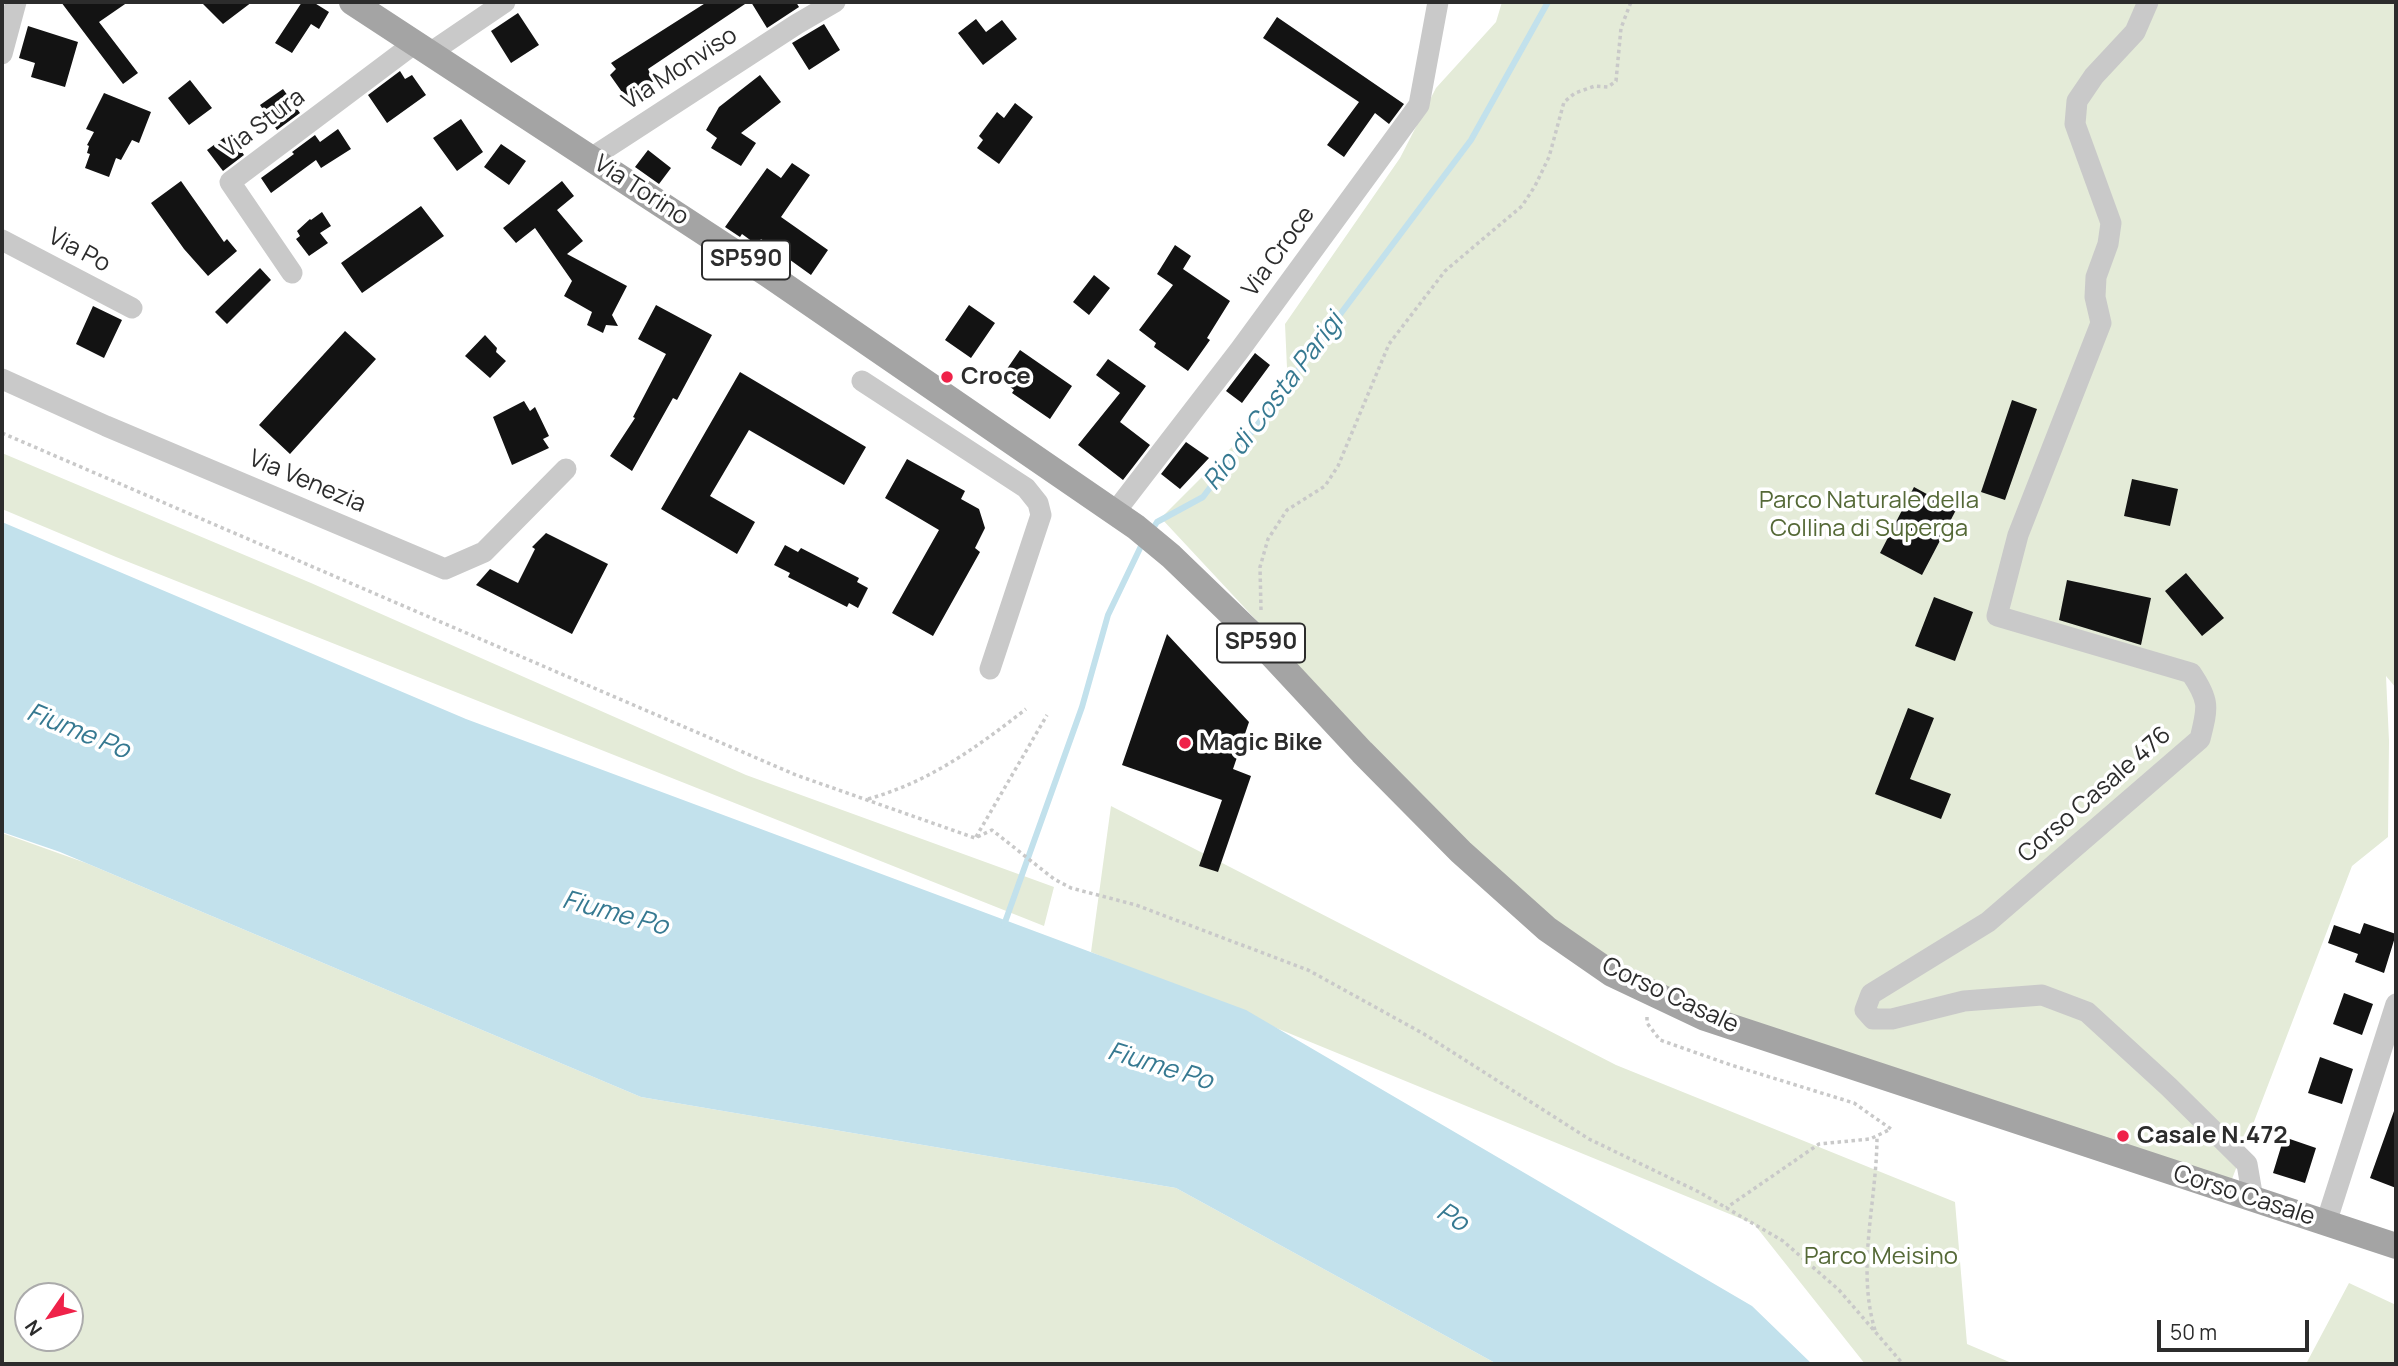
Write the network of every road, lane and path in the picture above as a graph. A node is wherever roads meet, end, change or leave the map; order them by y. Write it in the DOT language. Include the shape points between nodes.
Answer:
graph roads {
  1 [pos="16,2"];
  2 [pos="352,2"];
  3 [pos="505,2"];
  4 [pos="835,2"];
  5 [pos="1438,2"];
  6 [pos="1631,2"];
  7 [pos="2148,2"];
  8 [pos="422,48"];
  9 [pos="2,54"];
  10 [pos="591,158"];
  11 [pos="2,240"];
  12 [pos="292,273"];
  13 [pos="132,308"];
  14 [pos="2,379"];
  15 [pos="862,381"];
  16 [pos="943,395"];
  17 [pos="926,422"];
  18 [pos="2,433"];
  19 [pos="566,469"];
  20 [pos="1134,526"];
  21 [pos="1254,636"];
  22 [pos="990,668"];
  23 [pos="1026,709"];
  24 [pos="1046,715"];
  25 [pos="866,799"];
  26 [pos="975,838"];
  27 [pos="1648,991"];
  28 [pos="2396,1004"];
  29 [pos="1877,1136"];
  30 [pos="2253,1199"];
  31 [pos="1726,1208"];
  32 [pos="2326,1223"];
  33 [pos="2396,1246"];
  34 [pos="1875,1332"];
  35 [pos="1903,1364"];
  1 -- 9 [label="street"];
  2 -- 8 [label="main road, Via Torino / SP590"];
  3 -- 8 [label="street"];
  4 -- 10 [label="street, Via Monviso"];
  5 -- 20 [label="street, Via Croce" via="1419,105 1239,351"];
  6 -- 21 [label="path" via="1621,28 1616,81 1608,87 1575,93 1564,102 1549,157 1522,206 1445,271 1389,344 1338,466 1325,486 1287,510 1268,539 1260,567 1261,610"];
  7 -- 30 [label="street, Corso Casale 476" via="2135,32 2094,75 2077,101 2075,124 2110,223 2096,277 2101,323 2018,535 1997,616 2191,673 2203,691 2207,710 2200,739 1988,922 1871,994 1865,1010 1873,1019 1892,1019 1964,1001 2042,995 2087,1012 2246,1164"];
  8 -- 10 [label="main road, Via Torino / SP590"];
  8 -- 12 [label="street, Via Stura" via="230,182"];
  10 -- 16 [label="main road, Via Torino / SP590"];
  11 -- 13 [label="street, Via Po"];
  14 -- 19 [label="street, Via Venezia" via="445,569 484,552"];
  15 -- 17 [label="street"];
  16 -- 17 [label="street"];
  16 -- 20 [label="main road, Via Torino / SP590"];
  17 -- 22 [label="street" via="1026,488 1038,503 1041,515 1030,563"];
  18 -- 25 [label="path" via="796,775"];
  20 -- 21 [label="main road, Corso Casale / SP590"];
  21 -- 27 [label="main road, Corso Casale / SP590" via="1461,852 1547,929 1612,974"];
  23 -- 25 [label="path" via="972,751 899,790"];
  24 -- 26 [label="path"];
  25 -- 26 [label="path"];
  26 -- 31 [label="path" via="992,830 1071,888 1136,905 1308,970 1424,1034 1589,1139"];
  27 -- 29 [label="path" via="1647,1023 1660,1040 1854,1103 1891,1129"];
  27 -- 30 [label="main road, Corso Casale" via="1705,1018"];
  28 -- 32 [label="street, Corso Casale"];
  29 -- 31 [label="path" via="1819,1144"];
  29 -- 34 [label="path" via="1866,1283"];
  30 -- 32 [label="main road, Corso Casale"];
  31 -- 34 [label="path" via="1783,1241 1839,1290"];
  32 -- 33 [label="main road, Corso Casale"];
  34 -- 35 [label="path"];
}
